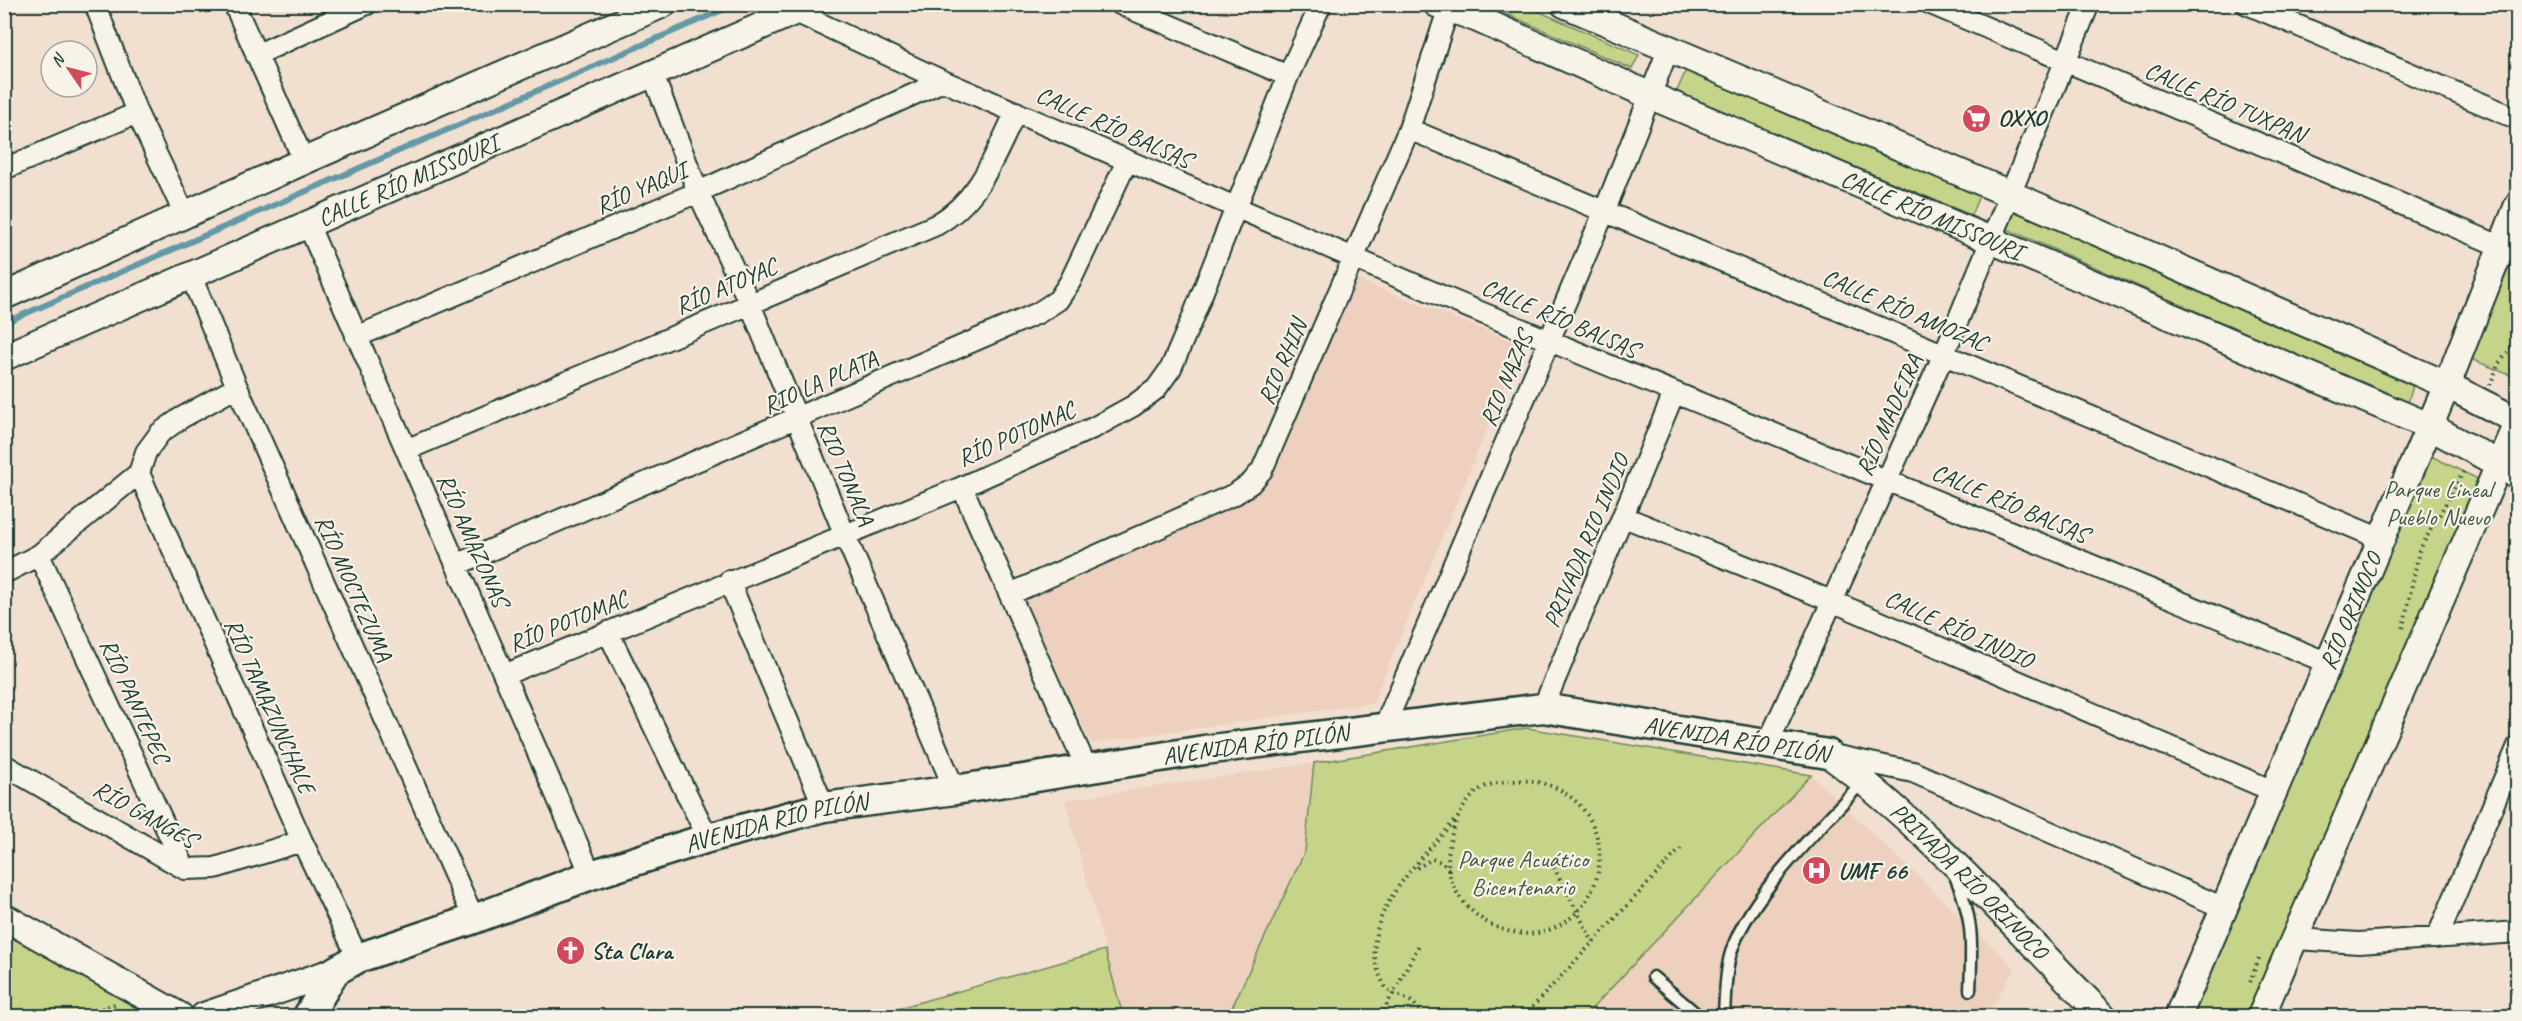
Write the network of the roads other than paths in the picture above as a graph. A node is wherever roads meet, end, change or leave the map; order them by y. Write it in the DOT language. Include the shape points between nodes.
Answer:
graph roads {
  1 [pos="95,4"];
  2 [pos="234,4"];
  3 [pos="367,4"];
  4 [pos="663,4"];
  5 [pos="1120,4"];
  6 [pos="1321,4"];
  7 [pos="1564,4"];
  8 [pos="1931,4"];
  9 [pos="2090,4"];
  10 [pos="2247,4"];
  11 [pos="1445,6"];
  12 [pos="795,7"];
  13 [pos="1484,12"];
  14 [pos="1668,50"];
  15 [pos="256,55"];
  16 [pos="2066,61"];
  17 [pos="653,75"];
  18 [pos="1288,76"];
  19 [pos="943,81"];
  20 [pos="1649,95"];
  21 [pos="136,112"];
  22 [pos="1016,112"];
  23 [pos="2517,119"];
  24 [pos="1409,129"];
  25 [pos="304,161"];
  26 [pos="1127,161"];
  27 [pos="4,169"];
  28 [pos="698,192"];
  29 [pos="2010,194"];
  30 [pos="2517,205"];
  31 [pos="1238,209"];
  32 [pos="1605,210"];
  33 [pos="185,215"];
  34 [pos="308,224"];
  35 [pos="1991,239"];
  36 [pos="2500,246"];
  37 [pos="1353,257"];
  38 [pos="191,276"];
  39 [pos="4,296"];
  40 [pos="750,304"];
  41 [pos="356,337"];
  42 [pos="1550,341"];
  43 [pos="1944,354"];
  44 [pos="4,357"];
  45 [pos="2446,385"];
  46 [pos="237,387"];
  47 [pos="1674,393"];
  48 [pos="796,420"];
  49 [pos="2517,421"];
  50 [pos="2429,426"];
  51 [pos="406,450"];
  52 [pos="2499,464"];
  53 [pos="139,473"];
  54 [pos="1889,479"];
  55 [pos="2517,482"];
  56 [pos="962,487"];
  57 [pos="1624,517"];
  58 [pos="844,533"];
  59 [pos="2381,539"];
  60 [pos="39,555"];
  61 [pos="456,565"];
  62 [pos="4,573"];
  63 [pos="729,581"];
  64 [pos="1010,594"];
  65 [pos="1834,602"];
  66 [pos="608,632"];
  67 [pos="2328,663"];
  68 [pos="504,675"];
  69 [pos="1543,708"];
  70 [pos="1385,725"];
  71 [pos="1768,743"];
  72 [pos="2517,746"];
  73 [pos="1828,754"];
  74 [pos="4,765"];
  75 [pos="1087,769"];
  76 [pos="1865,780"];
  77 [pos="955,790"];
  78 [pos="2273,791"];
  79 [pos="824,807"];
  80 [pos="708,838"];
  81 [pos="302,841"];
  82 [pos="1947,859"];
  83 [pos="185,869"];
  84 [pos="591,875"];
  85 [pos="2224,908"];
  86 [pos="4,917"];
  87 [pos="474,919"];
  88 [pos="2517,932"];
  89 [pos="2438,938"];
  90 [pos="2296,939"];
  91 [pos="346,964"];
  92 [pos="1653,977"];
  93 [pos="1970,990"];
  94 [pos="180,1017"];
  95 [pos="204,1017"];
  96 [pos="308,1017"];
  97 [pos="1699,1017"];
  98 [pos="1724,1017"];
  99 [pos="2103,1017"];
  100 [pos="2178,1017"];
  101 [pos="2261,1017"];
  1 -- 21 [label="street"];
  2 -- 15 [label="street"];
  3 -- 15 [label="street"];
  4 -- 25 [label="street"];
  5 -- 18 [label="street"];
  6 -- 18 [label="street, RÍO POTOMAC"];
  7 -- 14 [label="street, CALLE RÍO MISSOURI"];
  8 -- 16 [label="street, CALLE RÍO TUXPAN"];
  9 -- 16 [label="street, RÍO MADEIRA"];
  10 -- 23 [label="street"];
  11 -- 13 [label="street, CALLE RÍO MISSOURI"];
  11 -- 24 [label="street, RIO RHIN"];
  12 -- 17 [label="street, CALLE RÍO MISSOURI"];
  12 -- 19 [label="street, CALLE RÍO BALSAS"];
  13 -- 20 [label="street, CALLE RÍO MISSOURI"];
  14 -- 20 [label="street, RIO NAZAS"];
  14 -- 29 [label="street, CALLE RÍO MISSOURI"];
  15 -- 25 [label="street"];
  16 -- 29 [label="street, RÍO MADEIRA"];
  16 -- 36 [label="street, CALLE RÍO TUXPAN"];
  17 -- 28 [label="street, RIO TONALA"];
  17 -- 34 [label="street, CALLE RÍO MISSOURI"];
  18 -- 31 [label="street, RÍO POTOMAC"];
  19 -- 22 [label="street, CALLE RÍO BALSAS"];
  19 -- 28 [label="street, RÍO YAQUI"];
  20 -- 32 [label="street, RIO NAZAS"];
  20 -- 35 [label="street, CALLE RÍO MISSOURI"];
  21 -- 27 [label="street"];
  21 -- 33 [label="street"];
  22 -- 26 [label="street, CALLE RÍO BALSAS"];
  22 -- 40 [label="street, RÍO ATOYAC" via="979,187 954,214"];
  24 -- 32 [label="street, CALLE RÍO AMOZAC"];
  24 -- 37 [label="street, RIO RHIN"];
  25 -- 33 [label="street"];
  26 -- 31 [label="street, CALLE RÍO BALSAS"];
  26 -- 48 [label="street, RIO LA PLATA" via="1088,248 1058,300 1038,313"];
  28 -- 40 [label="street, RIO TONALA"];
  28 -- 41 [label="street, RÍO YAQUI"];
  29 -- 35 [label="street, RÍO MADEIRA"];
  29 -- 45 [label="street, CALLE RÍO MISSOURI"];
  30 -- 36 [label="street, RÍO ORINOCO"];
  31 -- 37 [label="street, CALLE RÍO BALSAS"];
  31 -- 56 [label="street, RÍO POTOMAC" via="1171,368 1156,389 1095,426"];
  32 -- 42 [label="street, RIO NAZAS"];
  32 -- 43 [label="street, CALLE RÍO AMOZAC"];
  33 -- 39 [label="street"];
  34 -- 38 [label="street, CALLE RÍO MISSOURI"];
  34 -- 41 [label="street, RÍO AMAZONAS"];
  35 -- 43 [label="street, RÍO MADEIRA"];
  35 -- 50 [label="street, CALLE RÍO MISSOURI"];
  36 -- 45 [label="street, RÍO ORINOCO"];
  37 -- 42 [label="street, CALLE RÍO BALSAS"];
  37 -- 64 [label="street, RIO RHIN" via="1271,454 1251,483 1235,494"];
  38 -- 44 [label="street, CALLE RÍO MISSOURI"];
  38 -- 46 [label="street, RÍO MOCTEZUMA"];
  40 -- 48 [label="street, RIO TONALA"];
  40 -- 51 [label="street, RÍO ATOYAC"];
  41 -- 51 [label="street, RÍO AMAZONAS"];
  42 -- 47 [label="street, CALLE RÍO BALSAS"];
  42 -- 70 [label="street, RIO NAZAS"];
  43 -- 54 [label="street, RÍO MADEIRA"];
  43 -- 59 [label="street, CALLE RÍO AMOZAC"];
  45 -- 49 [label="street, CALLE RÍO MISSOURI"];
  45 -- 50 [label="street, RÍO ORINOCO"];
  46 -- 53 [label="street" via="160,433 146,453"];
  46 -- 87 [label="street, RÍO MOCTEZUMA"];
  47 -- 54 [label="street, CALLE RÍO BALSAS"];
  47 -- 57 [label="street, PRIVADA RIO INDIO"];
  48 -- 58 [label="street, RIO TONALA"];
  48 -- 61 [label="street, RIO LA PLATA"];
  49 -- 52 [label="street"];
  50 -- 52 [label="street, CALLE RÍO MISSOURI"];
  50 -- 59 [label="street, RÍO ORINOCO"];
  51 -- 61 [label="street, RÍO AMAZONAS"];
  52 -- 55 [label="street"];
  52 -- 90 [label="street"];
  53 -- 60 [label="street"];
  53 -- 81 [label="street, RÍO TAMAZUNCHALE"];
  54 -- 65 [label="street, RÍO MADEIRA"];
  54 -- 67 [label="street, CALLE RÍO BALSAS"];
  56 -- 58 [label="street, RÍO POTOMAC"];
  56 -- 64 [label="street"];
  57 -- 65 [label="street, CALLE RÍO INDIO"];
  57 -- 69 [label="street, PRIVADA RIO INDIO"];
  58 -- 63 [label="street, RÍO POTOMAC"];
  58 -- 77 [label="street, RIO TONALA"];
  59 -- 67 [label="street, RÍO ORINOCO"];
  60 -- 62 [label="street"];
  60 -- 83 [label="street, RÍO PANTEPEC"];
  61 -- 68 [label="street, RÍO AMAZONAS"];
  63 -- 66 [label="street, RÍO POTOMAC"];
  63 -- 79 [label="street"];
  64 -- 75 [label="street"];
  65 -- 71 [label="street, RÍO MADEIRA"];
  65 -- 78 [label="street, CALLE RÍO INDIO"];
  66 -- 68 [label="street, RÍO POTOMAC"];
  66 -- 80 [label="street"];
  67 -- 78 [label="street, RÍO ORINOCO"];
  68 -- 84 [label="street, RÍO AMAZONAS"];
  69 -- 70 [label="main road, AVENIDA RÍO PILÓN"];
  69 -- 71 [label="main road, AVENIDA RÍO PILÓN"];
  70 -- 75 [label="main road, AVENIDA RÍO PILÓN"];
  71 -- 73 [label="main road, AVENIDA RÍO PILÓN"];
  72 -- 89 [label="street"];
  73 -- 76 [label="street, PRIVADA RÍO ORINOCO"];
  73 -- 85 [label="street, AVENIDA RÍO PILÓN" via="1913,772"];
  74 -- 83 [label="street, RÍO GANGES"];
  75 -- 77 [label="main road, AVENIDA RÍO PILÓN"];
  76 -- 82 [label="street, PRIVADA RÍO ORINOCO"];
  76 -- 98 [label="lane" via="1773,883 1746,920 1730,956"];
  77 -- 79 [label="main road, AVENIDA RÍO PILÓN"];
  78 -- 85 [label="street, RÍO ORINOCO"];
  79 -- 80 [label="main road, AVENIDA RÍO PILÓN"];
  80 -- 84 [label="main road, AVENIDA RÍO PILÓN"];
  81 -- 83 [label="street, RÍO GANGES" via="215,868"];
  81 -- 91 [label="street, RÍO TAMAZUNCHALE"];
  82 -- 93 [label="lane" via="1970,915"];
  82 -- 99 [label="street, PRIVADA RÍO ORINOCO"];
  84 -- 87 [label="main road, AVENIDA RÍO PILÓN"];
  85 -- 100 [label="street, RÍO ORINOCO"];
  86 -- 94 [label="street"];
  87 -- 91 [label="main road, AVENIDA RÍO PILÓN"];
  88 -- 89 [label="street"];
  89 -- 90 [label="street" via="2359,943"];
  90 -- 101 [label="street"];
  91 -- 95 [label="street"];
  91 -- 96 [label="main road"];
  92 -- 97 [label="lane"];
}
